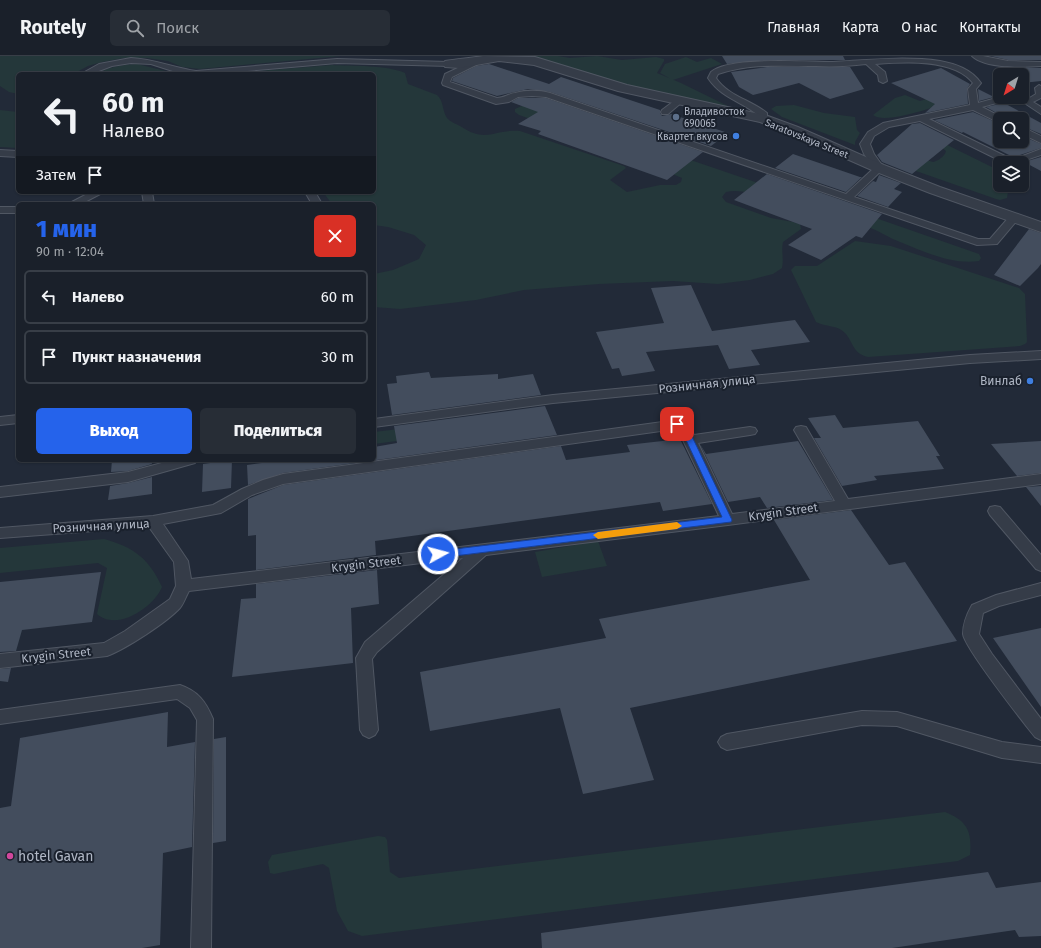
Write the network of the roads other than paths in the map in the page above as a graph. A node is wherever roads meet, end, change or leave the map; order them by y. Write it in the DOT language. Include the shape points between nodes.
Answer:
graph roads {
  1 [pos="976,56"];
  2 [pos="484,59"];
  3 [pos="1040,61"];
  4 [pos="868,62"];
  5 [pos="449,64"];
  6 [pos="89,72"];
  7 [pos="189,72"];
  8 [pos="207,72"];
  9 [pos="883,81"];
  10 [pos="1040,88"];
  11 [pos="1029,91"];
  12 [pos="678,101"];
  13 [pos="993,101"];
  14 [pos="974,107"];
  15 [pos="1041,111"];
  16 [pos="665,112"];
  17 [pos="993,116"];
  18 [pos="921,118"];
  19 [pos="763,119"];
  20 [pos="1029,134"];
  21 [pos="1041,140"];
  22 [pos="1041,152"];
  23 [pos="0,153"];
  24 [pos="16,154"];
  25 [pos="879,168"];
  26 [pos="95,194"];
  27 [pos="847,198"];
  28 [pos="77,202"];
  29 [pos="0,210"];
  30 [pos="16,210"];
  31 [pos="1014,218"];
  32 [pos="1041,227"];
  33 [pos="1041,355"];
  34 [pos="16,419"];
  35 [pos="0,421"];
  36 [pos="376,422"];
  37 [pos="801,430"];
  38 [pos="750,431"];
  39 [pos="690,440"];
  40 [pos="183,462"];
  41 [pos="1041,479"];
  42 [pos="0,492"];
  43 [pos="844,504"];
  44 [pos="995,511"];
  45 [pos="728,520"];
  46 [pos="153,521"];
  47 [pos="0,533"];
  48 [pos="483,549"];
  49 [pos="1041,565"];
  50 [pos="184,586"];
  51 [pos="1041,589"];
  52 [pos="0,661"];
  53 [pos="0,717"];
  54 [pos="369,730"];
  55 [pos="1041,732"];
  56 [pos="727,742"];
  57 [pos="1041,755"];
  58 [pos="201,948"];
  1 -- 3 [label="lane" via="996,63"];
  2 -- 5 [label="street, Saratovskaya Street"];
  2 -- 12 [label="street, Saratovskaya Street" via="499,57 535,61 623,88"];
  2 -- 27 [label="lane" via="448,76 446,83 496,101 532,93 547,95"];
  4 -- 9 [label="lane" via="882,74"];
  4 -- 14 [label="lane" via="925,61 966,72 977,83 972,89"];
  4 -- 19 [label="lane" via="748,63 729,66 715,72 712,78 715,84 727,93 758,108 764,115"];
  5 -- 8 [label="lane" via="337,60"];
  6 -- 7 [label="lane" via="105,64 123,62 160,64"];
  10 -- 11 [label="lane"];
  10 -- 15 [label="lane" via="1039,96 1027,102"];
  12 -- 16 [label="lane"];
  12 -- 19 [label="street, Saratovskaya Street"];
  13 -- 14 [label="lane"];
  14 -- 17 [label="lane"];
  14 -- 18 [label="lane"];
  18 -- 22 [label="lane" via="1008,160 1021,161"];
  18 -- 25 [label="lane" via="886,125 871,134 865,144"];
  19 -- 25 [label="street, Saratovskaya Street"];
  20 -- 21 [label="lane"];
  23 -- 24 [label="lane"];
  25 -- 27 [label="lane"];
  25 -- 31 [label="street, Saratovskaya Street"];
  26 -- 28 [label="lane"];
  27 -- 31 [label="lane" via="977,242 993,242"];
  29 -- 30 [label="lane"];
  31 -- 32 [label="street, Saratovskaya Street"];
  33 -- 36 [label="lane, Розничная улица" via="940,362 553,399"];
  34 -- 35 [label="lane"];
  37 -- 43 [label="lane"];
  38 -- 39 [label="lane"];
  39 -- 45 [label="lane"];
  39 -- 46 [label="lane" via="682,426 677,424 283,479 247,492 216,509"];
  40 -- 42 [label="lane" via="128,477"];
  41 -- 43 [label="lane, Krygin Street"];
  43 -- 45 [label="lane, Krygin Street"];
  44 -- 49 [label="lane"];
  45 -- 48 [label="lane, Krygin Street"];
  46 -- 47 [label="lane, Розничная улица"];
  46 -- 50 [label="lane, Розничная улица" via="181,561"];
  48 -- 50 [label="lane, Krygin Street"];
  48 -- 54 [label="lane" via="371,647 364,658"];
  50 -- 52 [label="lane, Krygin Street" via="175,603 131,636 107,649"];
  51 -- 55 [label="lane" via="996,600 977,609 973,617 972,635 986,659"];
  53 -- 58 [label="lane" via="180,692 196,703 205,719"];
  56 -- 57 [label="lane" via="862,718 890,719 1002,750"];
}
